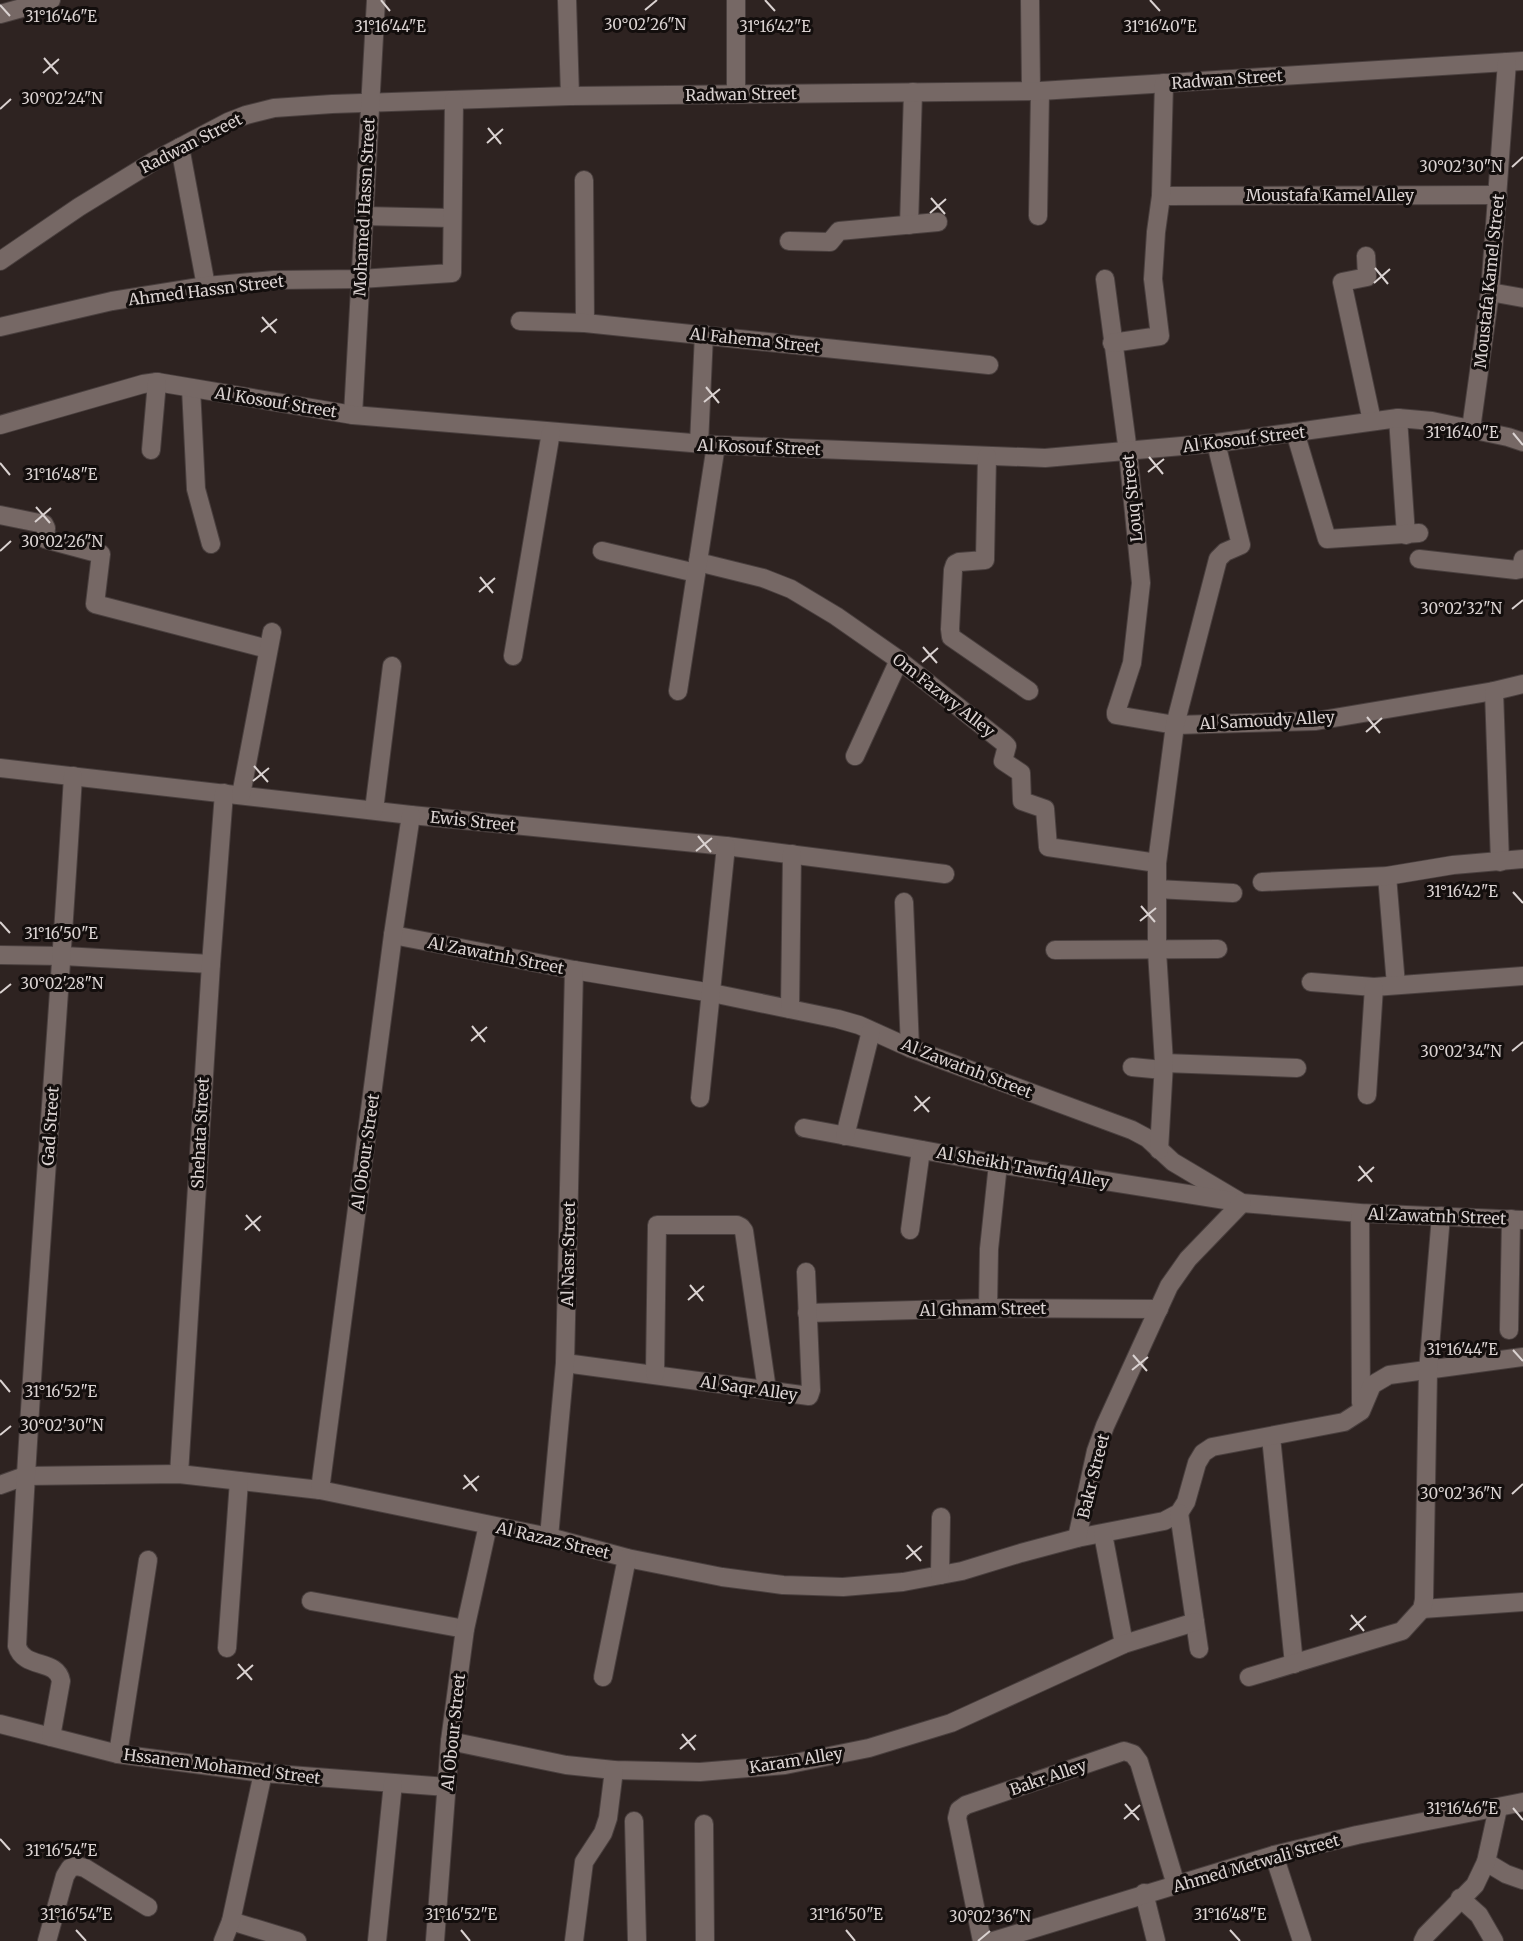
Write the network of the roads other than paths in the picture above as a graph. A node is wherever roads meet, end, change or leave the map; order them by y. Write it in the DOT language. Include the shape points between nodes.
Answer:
graph roads {
  1 [pos="51,0"];
  2 [pos="376,0"];
  3 [pos="567,0"];
  4 [pos="736,0"];
  5 [pos="1030,0"];
  6 [pos="0,14"];
  7 [pos="1515,62"];
  8 [pos="1164,83"];
  9 [pos="1035,91"];
  10 [pos="913,92"];
  11 [pos="736,94"];
  12 [pos="570,96"];
  13 [pos="454,100"];
  14 [pos="370,103"];
  15 [pos="180,147"];
  16 [pos="584,180"];
  17 [pos="1498,195"];
  18 [pos="1161,196"];
  19 [pos="364,216"];
  20 [pos="1038,216"];
  21 [pos="453,218"];
  22 [pos="938,222"];
  23 [pos="909,225"];
  24 [pos="789,242"];
  25 [pos="1366,256"];
  26 [pos="0,261"];
  27 [pos="360,279"];
  28 [pos="1105,279"];
  29 [pos="206,286"];
  30 [pos="1490,292"];
  31 [pos="1523,298"];
  32 [pos="520,321"];
  33 [pos="585,323"];
  34 [pos="0,327"];
  35 [pos="704,334"];
  36 [pos="1112,343"];
  37 [pos="989,365"];
  38 [pos="157,382"];
  39 [pos="191,388"];
  40 [pos="352,415"];
  41 [pos="1398,418"];
  42 [pos="1372,421"];
  43 [pos="0,425"];
  44 [pos="1471,429"];
  45 [pos="551,432"];
  46 [pos="1295,432"];
  47 [pos="1523,442"];
  48 [pos="1216,443"];
  49 [pos="708,445"];
  50 [pos="151,450"];
  51 [pos="1128,452"];
  52 [pos="987,456"];
  53 [pos="0,514"];
  54 [pos="210,544"];
  55 [pos="602,551"];
  56 [pos="1419,559"];
  57 [pos="1523,559"];
  58 [pos="697,567"];
  59 [pos="513,656"];
  60 [pos="899,660"];
  61 [pos="392,666"];
  62 [pos="1523,684"];
  63 [pos="678,691"];
  64 [pos="1029,691"];
  65 [pos="1494,691"];
  66 [pos="1116,715"];
  67 [pos="1175,724"];
  68 [pos="855,756"];
  69 [pos="0,768"];
  70 [pos="74,776"];
  71 [pos="232,794"];
  72 [pos="374,810"];
  73 [pos="411,814"];
  74 [pos="726,846"];
  75 [pos="792,854"];
  76 [pos="1523,860"];
  77 [pos="1500,862"];
  78 [pos="1157,863"];
  79 [pos="945,874"];
  80 [pos="1387,876"];
  81 [pos="1262,882"];
  82 [pos="1156,889"];
  83 [pos="1233,893"];
  84 [pos="904,902"];
  85 [pos="393,935"];
  86 [pos="1218,948"];
  87 [pos="1055,950"];
  88 [pos="1157,951"];
  89 [pos="0,955"];
  90 [pos="63,956"];
  91 [pos="211,964"];
  92 [pos="574,970"];
  93 [pos="1523,976"];
  94 [pos="1311,982"];
  95 [pos="1396,985"];
  96 [pos="1374,987"];
  97 [pos="712,993"];
  98 [pos="790,1009"];
  99 [pos="872,1031"];
  100 [pos="910,1048"];
  101 [pos="1132,1067"];
  102 [pos="1163,1067"];
  103 [pos="1297,1068"];
  104 [pos="1367,1095"];
  105 [pos="700,1098"];
  106 [pos="804,1128"];
  107 [pos="845,1136"];
  108 [pos="921,1150"];
  109 [pos="1159,1150"];
  110 [pos="998,1164"];
  111 [pos="1242,1203"];
  112 [pos="1360,1213"];
  113 [pos="1441,1216"];
  114 [pos="1517,1219"];
  115 [pos="910,1230"];
  116 [pos="806,1272"];
  117 [pos="988,1308"];
  118 [pos="1159,1310"];
  119 [pos="807,1313"];
  120 [pos="1509,1330"];
  121 [pos="1523,1357"];
  122 [pos="565,1363"];
  123 [pos="1428,1371"];
  124 [pos="655,1374"];
  125 [pos="766,1390"];
  126 [pos="1361,1411"];
  127 [pos="1271,1437"];
  128 [pos="180,1474"];
  129 [pos="25,1476"];
  130 [pos="239,1481"];
  131 [pos="0,1485"];
  132 [pos="320,1490"];
  133 [pos="1179,1513"];
  134 [pos="941,1517"];
  135 [pos="488,1525"];
  136 [pos="1103,1534"];
  137 [pos="549,1537"];
  138 [pos="1077,1539"];
  139 [pos="627,1558"];
  140 [pos="148,1560"];
  141 [pos="940,1575"];
  142 [pos="311,1600"];
  143 [pos="1523,1602"];
  144 [pos="1422,1609"];
  145 [pos="1195,1622"];
  146 [pos="465,1629"];
  147 [pos="1124,1644"];
  148 [pos="227,1648"];
  149 [pos="1199,1648"];
  150 [pos="1294,1664"];
  151 [pos="603,1677"];
  152 [pos="1249,1677"];
  153 [pos="1,1727"];
  154 [pos="51,1737"];
  155 [pos="450,1740"];
  156 [pos="118,1754"];
  157 [pos="614,1770"];
  158 [pos="263,1773"];
  159 [pos="393,1783"];
  160 [pos="447,1786"];
  161 [pos="1523,1802"];
  162 [pos="1498,1808"];
  163 [pos="634,1821"];
  164 [pos="704,1824"];
  165 [pos="1274,1855"];
  166 [pos="1486,1862"];
  167 [pos="1523,1880"];
  168 [pos="1176,1885"];
  169 [pos="1144,1893"];
  170 [pos="1460,1898"];
  171 [pos="148,1907"];
  172 [pos="231,1921"];
  173 [pos="47,1941"];
  174 [pos="223,1941"];
  175 [pos="297,1941"];
  176 [pos="377,1941"];
  177 [pos="435,1941"];
  178 [pos="574,1941"];
  179 [pos="637,1941"];
  180 [pos="705,1941"];
  181 [pos="982,1941"];
  182 [pos="993,1941"];
  183 [pos="1156,1941"];
  184 [pos="1302,1941"];
  185 [pos="1423,1941"];
  186 [pos="1494,1941"];
  1 -- 6 [label="street"];
  2 -- 14 [label="street, Mohamed Hassn Street"];
  3 -- 12 [label="street"];
  4 -- 11 [label="street"];
  5 -- 9 [label="street"];
  7 -- 8 [label="street, Radwan Street"];
  7 -- 17 [label="street, Moustafa Kamel Street"];
  8 -- 9 [label="street, Radwan Street"];
  8 -- 18 [label="street"];
  9 -- 10 [label="street, Radwan Street"];
  9 -- 20 [label="street"];
  10 -- 11 [label="street, Radwan Street"];
  10 -- 23 [label="street"];
  11 -- 12 [label="street, Radwan Street"];
  12 -- 13 [label="street, Radwan Street"];
  13 -- 14 [label="street, Radwan Street"];
  13 -- 21 [label="street"];
  14 -- 15 [label="street, Radwan Street" via="274,108 237,118"];
  14 -- 19 [label="street, Mohamed Hassn Street"];
  15 -- 26 [label="street, Radwan Street" via="79,207"];
  15 -- 29 [label="street"];
  16 -- 33 [label="street"];
  17 -- 18 [label="street, Moustafa Kamel Alley"];
  17 -- 30 [label="street, Moustafa Kamel Street"];
  18 -- 36 [label="street" via="1153,279 1160,336"];
  19 -- 21 [label="street"];
  19 -- 27 [label="street, Mohamed Hassn Street"];
  21 -- 27 [label="street, Ahmed Hassn Street" via="452,273"];
  22 -- 23 [label="street"];
  23 -- 24 [label="street" via="838,231 830,242"];
  25 -- 42 [label="street" via="1367,277 1342,282"];
  27 -- 29 [label="street, Ahmed Hassn Street"];
  27 -- 40 [label="street, Mohamed Hassn Street"];
  28 -- 36 [label="street, Louq Street"];
  29 -- 34 [label="street, Ahmed Hassn Street" via="112,301"];
  30 -- 31 [label="street"];
  30 -- 44 [label="street, Moustafa Kamel Street"];
  32 -- 33 [label="street, Al Fahema Street"];
  33 -- 35 [label="street, Al Fahema Street"];
  35 -- 37 [label="street, Al Fahema Street"];
  35 -- 49 [label="street"];
  36 -- 51 [label="street, Louq Street"];
  38 -- 39 [label="street, Al Kosouf Street"];
  38 -- 43 [label="street, Al Kosouf Street"];
  38 -- 50 [label="street"];
  39 -- 40 [label="street, Al Kosouf Street"];
  39 -- 54 [label="street" via="196,489"];
  40 -- 45 [label="street, Al Kosouf Street"];
  41 -- 42 [label="street, Al Kosouf Street"];
  41 -- 44 [label="street, Al Kosouf Street"];
  41 -- 46 [label="street" via="1412,534 1327,540"];
  42 -- 46 [label="street, Al Kosouf Street"];
  44 -- 47 [label="street, Al Kosouf Street"];
  45 -- 49 [label="street, Al Kosouf Street"];
  45 -- 59 [label="street"];
  46 -- 48 [label="street, Al Kosouf Street"];
  48 -- 51 [label="street, Al Kosouf Street"];
  48 -- 67 [label="street" via="1241,545 1218,559"];
  49 -- 52 [label="street, Al Kosouf Street"];
  49 -- 58 [label="street"];
  51 -- 52 [label="street, Al Kosouf Street" via="1045,458"];
  51 -- 66 [label="street, Louq Street" via="1141,584 1132,663"];
  52 -- 64 [label="street" via="985,560 959,562 952,570 951,637"];
  53 -- 71 [label="street, Shehata Street" via="44,524 45,539 101,554 95,598 95,604 101,607 270,641"];
  55 -- 58 [label="street, Om Fazwy Alley"];
  56 -- 57 [label="street" via="1516,570 1521,569"];
  58 -- 60 [label="street, Om Fazwy Alley" via="763,578 791,589"];
  58 -- 63 [label="street"];
  60 -- 68 [label="street"];
  60 -- 78 [label="street, Om Fazwy Alley" via="1007,746 1003,761 1021,773 1022,801 1045,809 1048,847"];
  61 -- 72 [label="street"];
  62 -- 65 [label="street, Al Samoudy Alley"];
  65 -- 67 [label="street, Al Samoudy Alley" via="1316,721"];
  65 -- 77 [label="street"];
  66 -- 67 [label="street, Al Samoudy Alley"];
  67 -- 78 [label="street"];
  69 -- 70 [label="street, Ewis Street"];
  70 -- 71 [label="street, Ewis Street"];
  70 -- 90 [label="street, Gad Street"];
  71 -- 72 [label="street, Ewis Street"];
  71 -- 91 [label="street, Shehata Street"];
  72 -- 73 [label="street, Ewis Street"];
  73 -- 74 [label="street, Ewis Street"];
  73 -- 85 [label="street, Al Obour Street"];
  74 -- 75 [label="street, Ewis Street"];
  74 -- 97 [label="street"];
  75 -- 79 [label="street, Ewis Street"];
  75 -- 98 [label="street"];
  76 -- 77 [label="street"];
  77 -- 80 [label="street"];
  78 -- 82 [label="street"];
  80 -- 81 [label="street"];
  80 -- 95 [label="street"];
  82 -- 83 [label="street"];
  82 -- 88 [label="street"];
  84 -- 100 [label="street"];
  85 -- 92 [label="street, Al Zawatnh Street"];
  85 -- 132 [label="street, Al Obour Street"];
  86 -- 88 [label="street"];
  87 -- 88 [label="street"];
  88 -- 102 [label="street"];
  89 -- 90 [label="street"];
  90 -- 91 [label="street"];
  90 -- 129 [label="street, Gad Street"];
  91 -- 128 [label="street, Shehata Street"];
  92 -- 97 [label="street, Al Zawatnh Street"];
  92 -- 122 [label="street, Al Nasr Street"];
  93 -- 95 [label="street"];
  94 -- 96 [label="street"];
  95 -- 96 [label="street"];
  96 -- 104 [label="street"];
  97 -- 98 [label="street, Al Zawatnh Street"];
  97 -- 105 [label="street"];
  98 -- 99 [label="street, Al Zawatnh Street"];
  99 -- 100 [label="street, Al Zawatnh Street"];
  99 -- 107 [label="street"];
  100 -- 109 [label="street, Al Zawatnh Street" via="1132,1130"];
  101 -- 102 [label="street"];
  102 -- 103 [label="street"];
  102 -- 109 [label="street"];
  106 -- 107 [label="street, Al Sheikh Tawfiq Alley"];
  107 -- 108 [label="street, Al Sheikh Tawfiq Alley"];
  108 -- 110 [label="street, Al Sheikh Tawfiq Alley"];
  108 -- 115 [label="street"];
  109 -- 111 [label="street, Al Zawatnh Street"];
  110 -- 111 [label="street, Al Sheikh Tawfiq Alley"];
  110 -- 117 [label="street" via="989,1250"];
  111 -- 112 [label="street, Al Zawatnh Street"];
  111 -- 118 [label="street, Bakr Street" via="1188,1259 1169,1286"];
  112 -- 113 [label="street, Al Zawatnh Street"];
  112 -- 126 [label="street"];
  113 -- 114 [label="street, Al Zawatnh Street"];
  113 -- 123 [label="street"];
  114 -- 120 [label="street"];
  116 -- 119 [label="street, Al Saqr Alley"];
  117 -- 118 [label="street, Al Ghnam Street"];
  117 -- 119 [label="street, Al Ghnam Street"];
  118 -- 138 [label="street, Bakr Street" via="1096,1451"];
  119 -- 125 [label="street, Al Saqr Alley" via="811,1393 806,1396"];
  121 -- 123 [label="street"];
  122 -- 124 [label="street, Al Saqr Alley"];
  122 -- 137 [label="street, Al Nasr Street"];
  123 -- 126 [label="street" via="1380,1379 1372,1385"];
  123 -- 144 [label="street"];
  124 -- 125 [label="street, Al Saqr Alley"];
  124 -- 125 [label="street" via="657,1225 737,1225 744,1231"];
  126 -- 127 [label="street" via="1344,1422"];
  127 -- 133 [label="street" via="1212,1447 1203,1453"];
  127 -- 150 [label="street"];
  128 -- 129 [label="street, Al Razaz Street"];
  128 -- 130 [label="street, Al Razaz Street"];
  129 -- 131 [label="street, Al Razaz Street"];
  129 -- 154 [label="street, Gad Street" via="17,1646 25,1659 60,1674"];
  130 -- 132 [label="street, Al Razaz Street"];
  130 -- 148 [label="street"];
  132 -- 135 [label="street, Al Razaz Street"];
  133 -- 136 [label="street, Al Razaz Street" via="1164,1521"];
  133 -- 145 [label="street"];
  134 -- 141 [label="street"];
  135 -- 137 [label="street, Al Razaz Street"];
  135 -- 146 [label="street, Al Obour Street"];
  136 -- 138 [label="street, Al Razaz Street"];
  136 -- 147 [label="street"];
  137 -- 139 [label="street, Al Razaz Street"];
  138 -- 141 [label="street, Al Razaz Street"];
  139 -- 141 [label="street, Al Razaz Street" via="783,1585 843,1587"];
  139 -- 151 [label="street"];
  140 -- 156 [label="street"];
  142 -- 146 [label="street"];
  143 -- 144 [label="street"];
  144 -- 150 [label="street" via="1402,1631"];
  145 -- 147 [label="street, Karam Alley"];
  145 -- 149 [label="street"];
  146 -- 155 [label="street, Al Obour Street"];
  147 -- 157 [label="street, Karam Alley" via="951,1723 869,1748 785,1765 711,1771"];
  150 -- 152 [label="street"];
  153 -- 154 [label="street, Hssanen Mohamed Street"];
  154 -- 156 [label="street, Hssanen Mohamed Street"];
  155 -- 157 [label="street, Karam Alley" via="566,1765"];
  155 -- 160 [label="street, Al Obour Street"];
  156 -- 158 [label="street, Hssanen Mohamed Street"];
  157 -- 178 [label="street" via="608,1818 584,1863"];
  158 -- 159 [label="street, Hssanen Mohamed Street"];
  158 -- 172 [label="street"];
  159 -- 160 [label="street, Hssanen Mohamed Street"];
  159 -- 176 [label="street"];
  160 -- 177 [label="street, Al Obour Street"];
  161 -- 162 [label="street, Ahmed Metwali Street"];
  162 -- 165 [label="street, Ahmed Metwali Street"];
  162 -- 166 [label="street"];
  163 -- 179 [label="street"];
  164 -- 180 [label="street"];
  165 -- 168 [label="street, Ahmed Metwali Street"];
  165 -- 184 [label="street"];
  166 -- 167 [label="street"];
  166 -- 170 [label="street" via="1475,1885"];
  168 -- 169 [label="street, Ahmed Metwali Street"];
  168 -- 181 [label="street, Bakr Alley" via="1139,1762 1124,1751 959,1810 957,1818"];
  169 -- 182 [label="street, Ahmed Metwali Street"];
  169 -- 183 [label="street"];
  170 -- 185 [label="street"];
  170 -- 186 [label="street" via="1479,1915"];
  171 -- 173 [label="street" via="85,1868 70,1868"];
  172 -- 174 [label="street"];
  172 -- 175 [label="street"];
}
